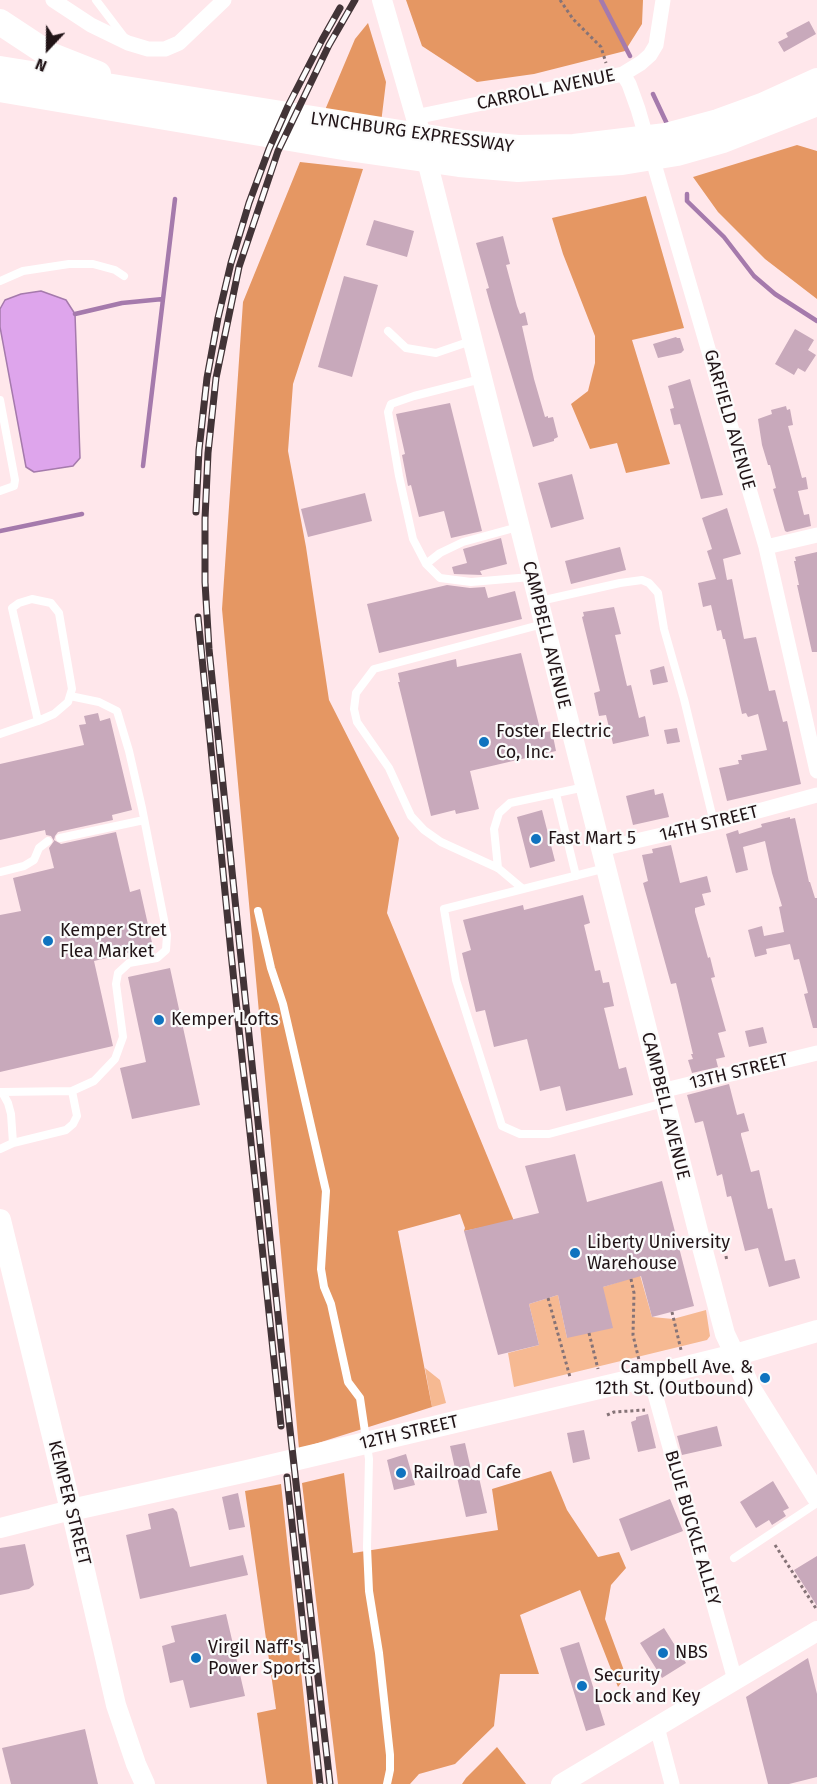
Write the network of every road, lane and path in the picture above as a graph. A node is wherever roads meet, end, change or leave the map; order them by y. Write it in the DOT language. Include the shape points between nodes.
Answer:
graph roads {
  1 [pos="53,0"];
  2 [pos="96,0"];
  3 [pos="225,0"];
  4 [pos="382,0"];
  5 [pos="560,0"];
  6 [pos="663,0"];
  7 [pos="0,22"];
  8 [pos="128,43"];
  9 [pos="0,69"];
  10 [pos="616,75"];
  11 [pos="817,81"];
  12 [pos="0,89"];
  13 [pos="158,95"];
  14 [pos="817,103"];
  15 [pos="416,121"];
  16 [pos="720,131"];
  17 [pos="620,153"];
  18 [pos="124,276"];
  19 [pos="0,281"];
  20 [pos="388,332"];
  21 [pos="471,341"];
  22 [pos="481,379"];
  23 [pos="0,400"];
  24 [pos="0,491"];
  25 [pos="518,527"];
  26 [pos="817,535"];
  27 [pos="766,547"];
  28 [pos="426,564"];
  29 [pos="531,577"];
  30 [pos="537,602"];
  31 [pos="543,624"];
  32 [pos="70,696"];
  33 [pos="38,721"];
  34 [pos="0,734"];
  35 [pos="817,771"];
  36 [pos="585,787"];
  37 [pos="556,794"];
  38 [pos="817,795"];
  39 [pos="144,820"];
  40 [pos="714,823"];
  41 [pos="60,838"];
  42 [pos="48,841"];
  43 [pos="601,849"];
  44 [pos="498,868"];
  45 [pos="606,868"];
  46 [pos="0,872"];
  47 [pos="576,876"];
  48 [pos="523,889"];
  49 [pos="258,911"];
  50 [pos="817,1053"];
  51 [pos="72,1091"];
  52 [pos="1,1092"];
  53 [pos="663,1097"];
  54 [pos="13,1143"];
  55 [pos="0,1149"];
  56 [pos="0,1220"];
  57 [pos="726,1256"];
  58 [pos="5,1260"];
  59 [pos="727,1262"];
  60 [pos="631,1279"];
  61 [pos="548,1298"];
  62 [pos="672,1312"];
  63 [pos="817,1331"];
  64 [pos="589,1333"];
  65 [pos="681,1350"];
  66 [pos="735,1355"];
  67 [pos="644,1368"];
  68 [pos="599,1370"];
  69 [pos="570,1377"];
  70 [pos="613,1405"];
  71 [pos="614,1412"];
  72 [pos="649,1412"];
  73 [pos="608,1415"];
  74 [pos="366,1443"];
  75 [pos="817,1496"];
  76 [pos="817,1503"];
  77 [pos="71,1510"];
  78 [pos="0,1528"];
  79 [pos="775,1545"];
  80 [pos="734,1558"];
  81 [pos="817,1610"];
  82 [pos="817,1630"];
  83 [pos="735,1680"];
  84 [pos="657,1727"];
  85 [pos="145,1784"];
  86 [pos="387,1784"];
  87 [pos="561,1784"];
  88 [pos="672,1784"];
  1 -- 8 [label="street"];
  2 -- 8 [label="lane"];
  3 -- 8 [label="street" via="179,43 165,49 148,49"];
  4 -- 15 [label="main road, CAMPBELL AVENUE"];
  5 -- 10 [label="path" via="601,47"];
  6 -- 10 [label="street, CARROLL AVENUE" via="656,45 650,55"];
  7 -- 13 [label="highway" via="50,55"];
  9 -- 13 [label="highway, LYNCHBURG EXPRESSWAY"];
  10 -- 15 [label="street, CARROLL AVENUE"];
  10 -- 27 [label="street, GARFIELD AVENUE" via="629,84 638,109"];
  11 -- 16 [label="highway, LYNCHBURG EXPRESSWAY"];
  12 -- 17 [label="highway, LYNCHBURG EXPRESSWAY" via="459,164 518,169"];
  13 -- 17 [label="highway, LYNCHBURG EXPRESSWAY" via="463,143 518,148 574,147"];
  14 -- 16 [label="highway, LYNCHBURG EXPRESSWAY"];
  15 -- 21 [label="main road, CAMPBELL AVENUE"];
  16 -- 17 [label="highway, LYNCHBURG EXPRESSWAY" via="676,153"];
  18 -- 19 [label="lane" via="93,264 69,264 23,271"];
  20 -- 21 [label="lane" via="406,348 436,353"];
  21 -- 22 [label="main road, CAMPBELL AVENUE"];
  22 -- 25 [label="main road, CAMPBELL AVENUE"];
  22 -- 28 [label="lane" via="414,396 392,404 388,412 413,539"];
  23 -- 24 [label="lane" via="15,480 14,486"];
  25 -- 28 [label="lane" via="463,542"];
  25 -- 29 [label="main road, CAMPBELL AVENUE"];
  26 -- 27 [label="street"];
  27 -- 35 [label="street, GARFIELD AVENUE"];
  28 -- 29 [label="lane" via="440,578 471,582"];
  29 -- 30 [label="main road, CAMPBELL AVENUE"];
  30 -- 31 [label="main road, CAMPBELL AVENUE"];
  30 -- 40 [label="lane" via="620,583 649,583 657,593"];
  31 -- 36 [label="main road, CAMPBELL AVENUE"];
  31 -- 44 [label="lane" via="374,669 357,693 354,709 357,722 389,768 411,816 441,842"];
  32 -- 33 [label="lane" via="54,714"];
  32 -- 33 [label="lane" via="59,613 51,603 32,599 19,603 12,608"];
  32 -- 39 [label="lane" via="99,702 117,711"];
  33 -- 34 [label="lane"];
  36 -- 37 [label="lane"];
  36 -- 43 [label="main road, CAMPBELL AVENUE"];
  37 -- 44 [label="lane" via="510,803 499,813 494,829"];
  37 -- 47 [label="lane"];
  38 -- 40 [label="street, 14TH STREET"];
  39 -- 41 [label="lane"];
  39 -- 51 [label="lane" via="167,935 166,950 157,958 129,963 118,973 123,1037 115,1059 94,1081"];
  40 -- 43 [label="street, 14TH STREET"];
  42 -- 46 [label="lane" via="39,848 34,860"];
  43 -- 45 [label="main road, CAMPBELL AVENUE"];
  44 -- 48 [label="lane"];
  45 -- 47 [label="lane"];
  45 -- 53 [label="main road, CAMPBELL AVENUE"];
  47 -- 48 [label="lane"];
  48 -- 53 [label="lane" via="444,909 456,980 502,1126 520,1134 549,1134"];
  49 -- 74 [label="lane" via="322,1168 326,1191 322,1278 348,1382 360,1398"];
  50 -- 53 [label="street, 13TH STREET"];
  51 -- 52 [label="lane"];
  51 -- 54 [label="lane" via="77,1116 73,1124 66,1130"];
  52 -- 54 [label="lane" via="11,1114"];
  53 -- 66 [label="main road, CAMPBELL AVENUE" via="725,1334"];
  54 -- 55 [label="lane"];
  56 -- 58 [label="main road, KEMPER STREET"];
  57 -- 59 [label="path"];
  58 -- 77 [label="main road, KEMPER STREET"];
  60 -- 67 [label="path" via="633,1335"];
  61 -- 69 [label="path"];
  62 -- 65 [label="path"];
  63 -- 66 [label="main road, 12TH STREET"];
  64 -- 68 [label="path"];
  66 -- 67 [label="main road, 12TH STREET"];
  66 -- 75 [label="main road, CAMPBELL AVENUE" via="749,1387"];
  67 -- 74 [label="main road, 12TH STREET"];
  67 -- 83 [label="street, BLUE BUCKLE ALLEY"];
  70 -- 71 [label="path"];
  71 -- 72 [label="path"];
  71 -- 73 [label="path"];
  74 -- 77 [label="main road, 12TH STREET"];
  74 -- 86 [label="lane" via="369,1592 390,1755"];
  76 -- 80 [label="lane"];
  77 -- 78 [label="main road, 12TH STREET"];
  77 -- 85 [label="main road, KEMPER STREET" via="116,1705"];
  79 -- 81 [label="path"];
  82 -- 83 [label="main road"];
  83 -- 84 [label="main road"];
  84 -- 87 [label="main road"];
  84 -- 88 [label="street"];
}
